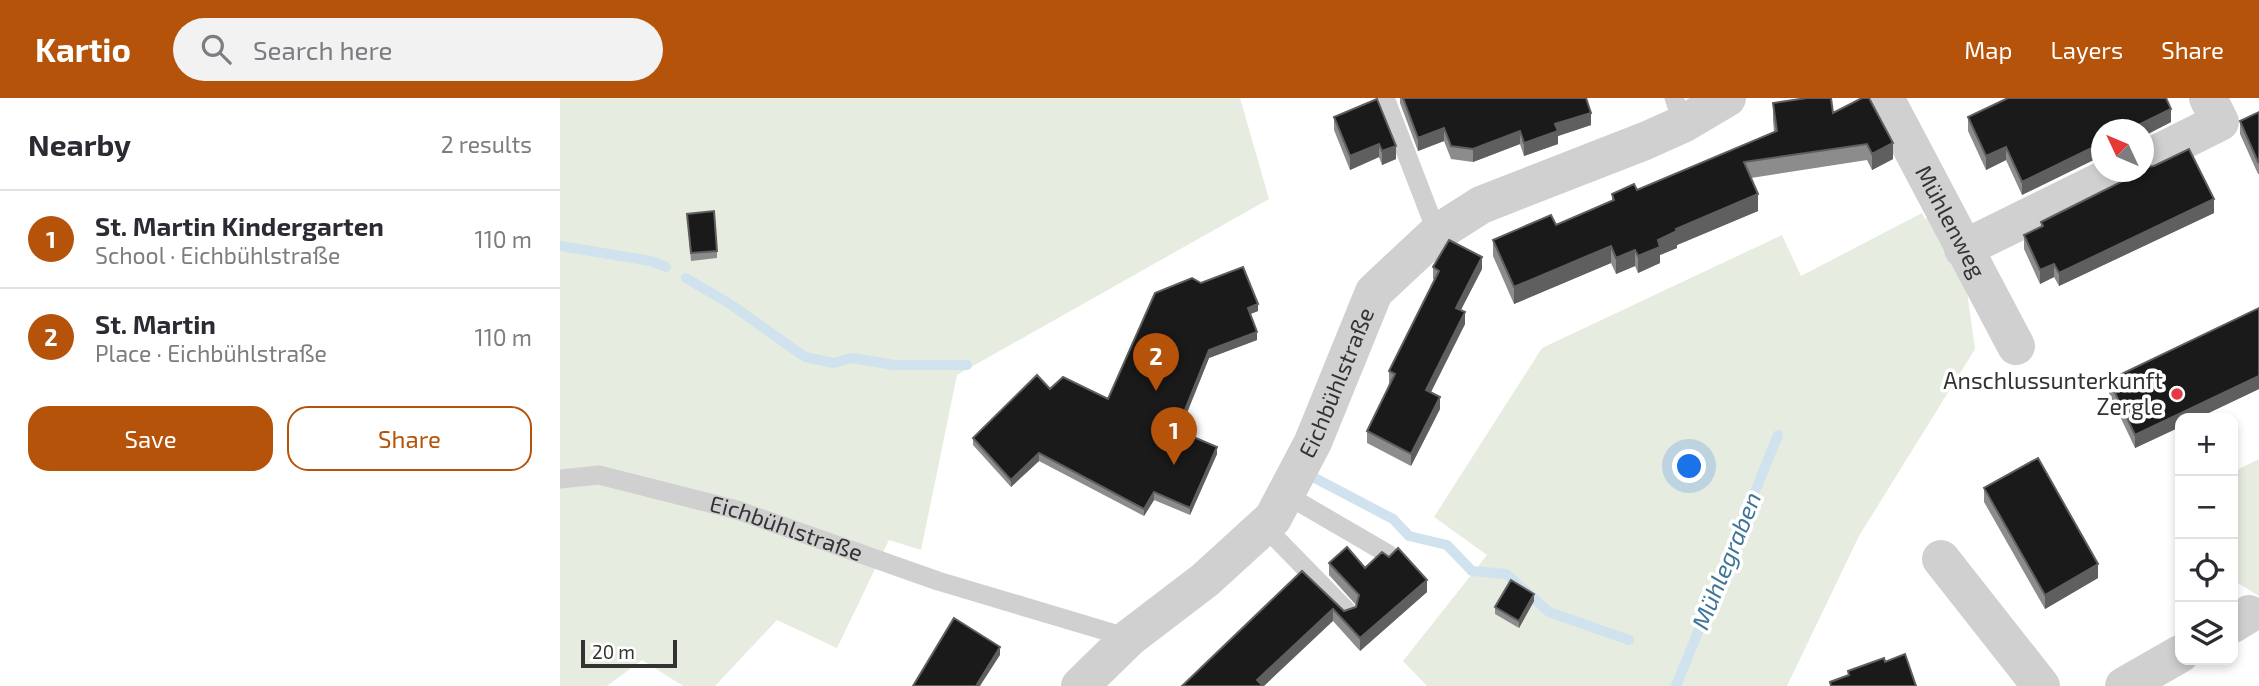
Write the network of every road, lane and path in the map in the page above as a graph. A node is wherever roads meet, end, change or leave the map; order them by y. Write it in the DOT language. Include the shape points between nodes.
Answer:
graph roads {
  1 [pos="1385,98"];
  2 [pos="1727,98"];
  3 [pos="1885,98"];
  4 [pos="2208,98"];
  5 [pos="1679,111"];
  6 [pos="2154,155"];
  7 [pos="2099,182"];
  8 [pos="1437,233"];
  9 [pos="1963,249"];
  10 [pos="2016,346"];
  11 [pos="560,479"];
  12 [pos="1285,494"];
  13 [pos="1264,526"];
  14 [pos="1388,554"];
  15 [pos="1941,559"];
  16 [pos="1347,611"];
  17 [pos="1129,638"];
  18 [pos="2175,657"];
  19 [pos="2134,684"];
  20 [pos="1080,686"];
  21 [pos="2041,686"];
  1 -- 8 [label="lane"];
  2 -- 5 [label="street, Eichbühlstraße"];
  3 -- 9 [label="street, Mühlenweg"];
  4 -- 6 [label="street" via="2220,122"];
  5 -- 8 [label="street, Eichbühlstraße" via="1646,141 1480,205"];
  7 -- 9 [label="street"];
  8 -- 12 [label="street, Eichbühlstraße" via="1374,292 1313,442"];
  9 -- 10 [label="street, Mühlenweg"];
  11 -- 17 [label="lane, Eichbühlstraße" via="598,475 737,510 938,581"];
  12 -- 13 [label="street, Eichbühlstraße"];
  12 -- 14 [label="lane"];
  13 -- 16 [label="lane"];
  13 -- 17 [label="street, Eichbühlstraße" via="1205,580"];
  15 -- 21 [label="street"];
  17 -- 20 [label="street, Eichbühlstraße"];
  18 -- 19 [label="street"];
}
